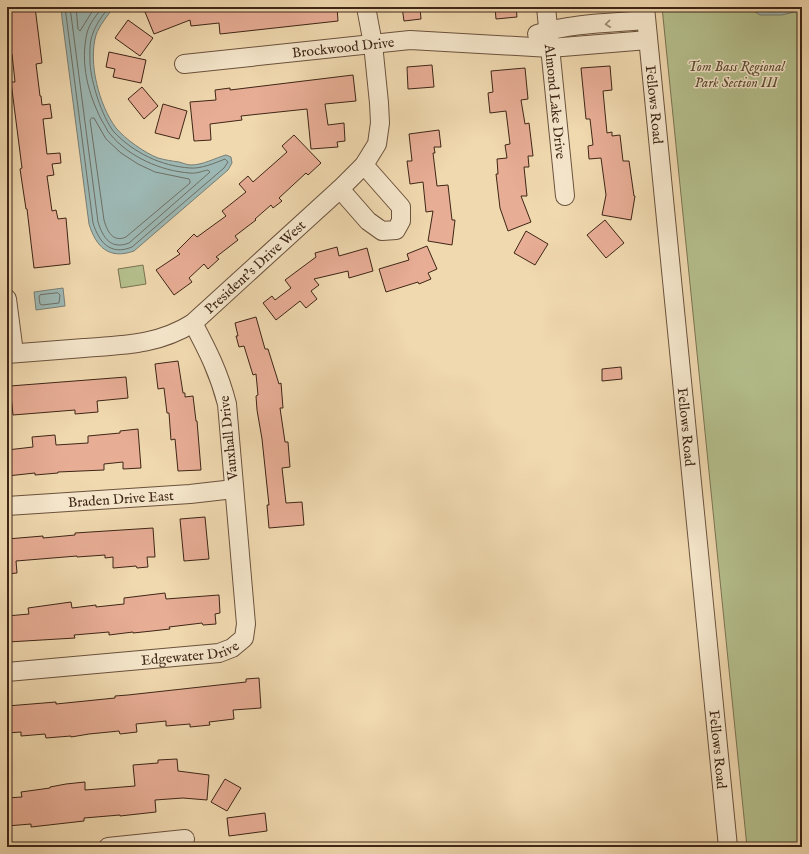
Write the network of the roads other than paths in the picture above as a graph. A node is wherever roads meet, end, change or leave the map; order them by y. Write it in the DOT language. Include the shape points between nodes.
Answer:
graph roads {
  1 [pos="366,7"];
  2 [pos="546,7"];
  3 [pos="646,13"];
  4 [pos="549,30"];
  5 [pos="648,40"];
  6 [pos="373,44"];
  7 [pos="504,44"];
  8 [pos="550,48"];
  9 [pos="184,64"];
  10 [pos="364,165"];
  11 [pos="340,190"];
  12 [pos="565,196"];
  13 [pos="7,299"];
  14 [pos="193,323"];
  15 [pos="11,354"];
  16 [pos="234,489"];
  17 [pos="7,506"];
  18 [pos="7,672"];
  19 [pos="185,839"];
  20 [pos="108,847"];
  21 [pos="728,847"];
  1 -- 6 [label="street, President's Drive West"];
  2 -- 4 [label="street, Almond Lake Drive"];
  3 -- 4 [label="street, Brockwood Drive, one-way"];
  3 -- 5 [label="street, Fellows Road"];
  4 -- 7 [label="street, Brockwood Drive"];
  4 -- 8 [label="street, Almond Lake Drive"];
  5 -- 8 [label="street, Brockwood Drive"];
  5 -- 21 [label="street, Fellows Road"];
  6 -- 7 [label="street, Brockwood Drive" via="410,40"];
  6 -- 9 [label="street, Brockwood Drive"];
  6 -- 10 [label="street, President's Drive West" via="380,123 377,144"];
  7 -- 8 [label="street, Brockwood Drive"];
  8 -- 12 [label="street, Almond Lake Drive"];
  10 -- 11 [label="street, President's Drive West"];
  10 -- 11 [label="street" via="401,207 401,221 396,230 382,232 368,221"];
  11 -- 14 [label="street, President's Drive West"];
  13 -- 15 [label="street"];
  14 -- 15 [label="street, President's Drive West" via="163,338 131,344"];
  14 -- 16 [label="street, Vauxhall Drive" via="222,382 227,404"];
  16 -- 17 [label="street, Braden Drive East"];
  16 -- 18 [label="street, Edgewater Drive" via="246,624 244,638 232,648 219,653"];
  19 -- 20 [label="street"];
}
